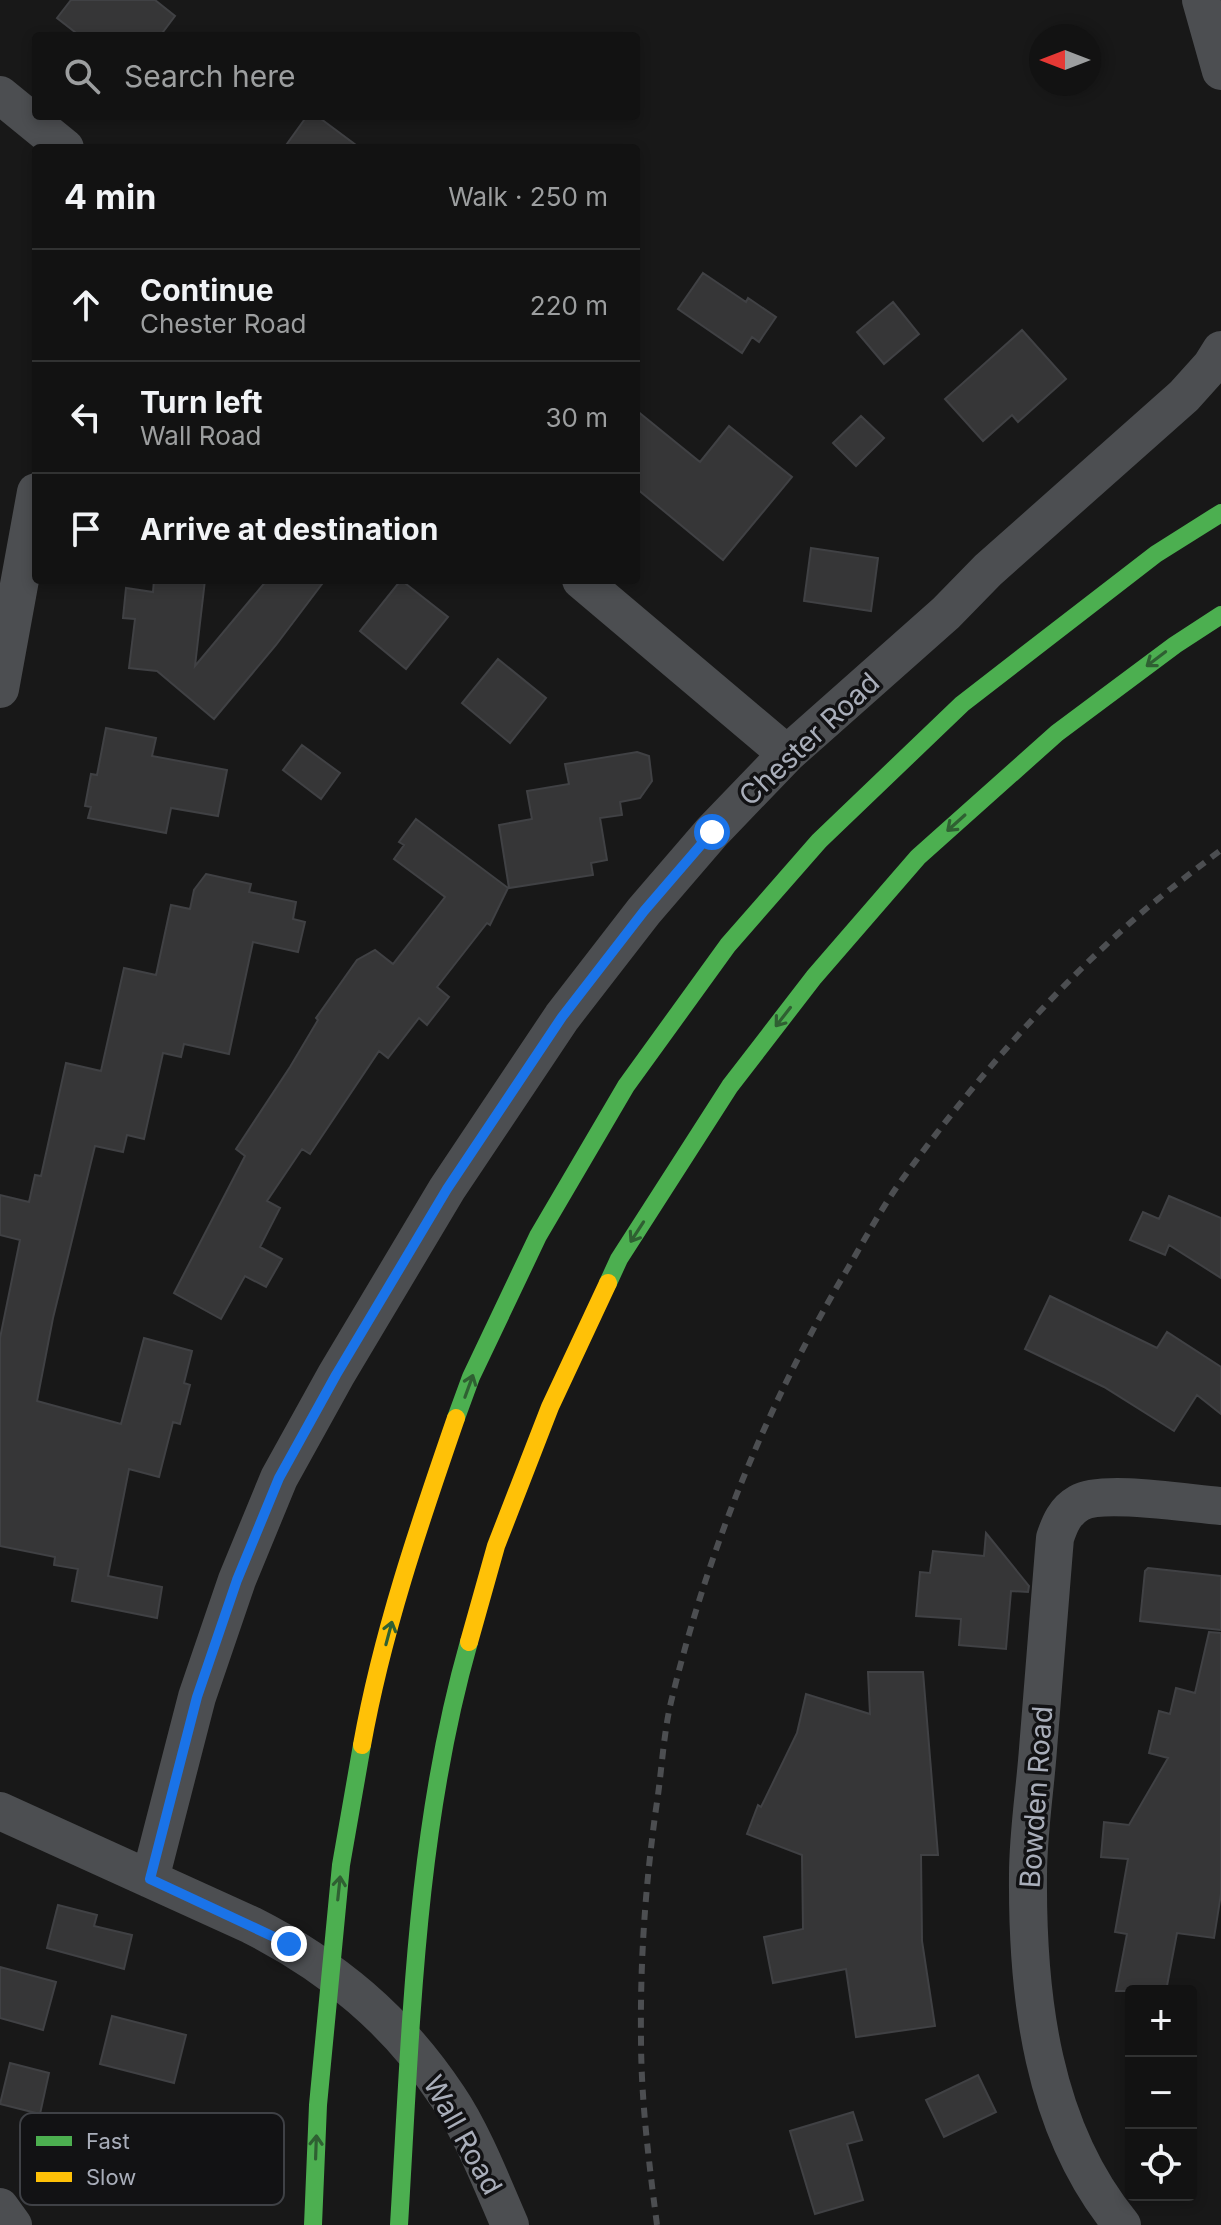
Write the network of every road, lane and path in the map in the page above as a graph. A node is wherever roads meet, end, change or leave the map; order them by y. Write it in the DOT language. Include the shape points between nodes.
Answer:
graph roads {
  1 [pos="1201,0"];
  2 [pos="1221,71"];
  3 [pos="0,95"];
  4 [pos="60,144"];
  5 [pos="1221,350"];
  6 [pos="1221,513"];
  7 [pos="32,514"];
  8 [pos="586,584"];
  9 [pos="1221,615"];
  10 [pos="0,689"];
  11 [pos="787,754"];
  12 [pos="1221,1506"];
  13 [pos="0,1811"];
  14 [pos="150,1879"];
  15 [pos="0,2207"];
  16 [pos="13,2225"];
  17 [pos="313,2225"];
  18 [pos="399,2225"];
  19 [pos="510,2225"];
  20 [pos="1122,2225"];
  1 -- 2 [label="street"];
  3 -- 4 [label="street"];
  5 -- 11 [label="street, Chester Road" via="1184,396"];
  17 -- 6 [label="highway, one-way" via="318,2105 341,1865 369,1708 413,1541 466,1392 538,1236 626,1086 728,945 819,841 962,704 1144,563"];
  7 -- 10 [label="street"];
  8 -- 11 [label="street"];
  9 -- 18 [label="highway, one-way" via="1057,733 918,857 814,977 730,1086 619,1259 550,1407 496,1546 452,1701 415,1964"];
  11 -- 14 [label="street, Chester Road" via="644,911 562,1017 447,1189 336,1375 279,1478 237,1580 197,1697"];
  12 -- 20 [label="street, Bowden Road" via="1118,1498 1081,1502 1063,1516 1055,1538 1028,1873 1034,2000 1057,2108 1083,2165"];
  13 -- 14 [label="street, Wall Road"];
  14 -- 19 [label="street, Wall Road" via="289,1944 351,1987 389,2023 449,2098"];
  15 -- 16 [label="street"];
}
